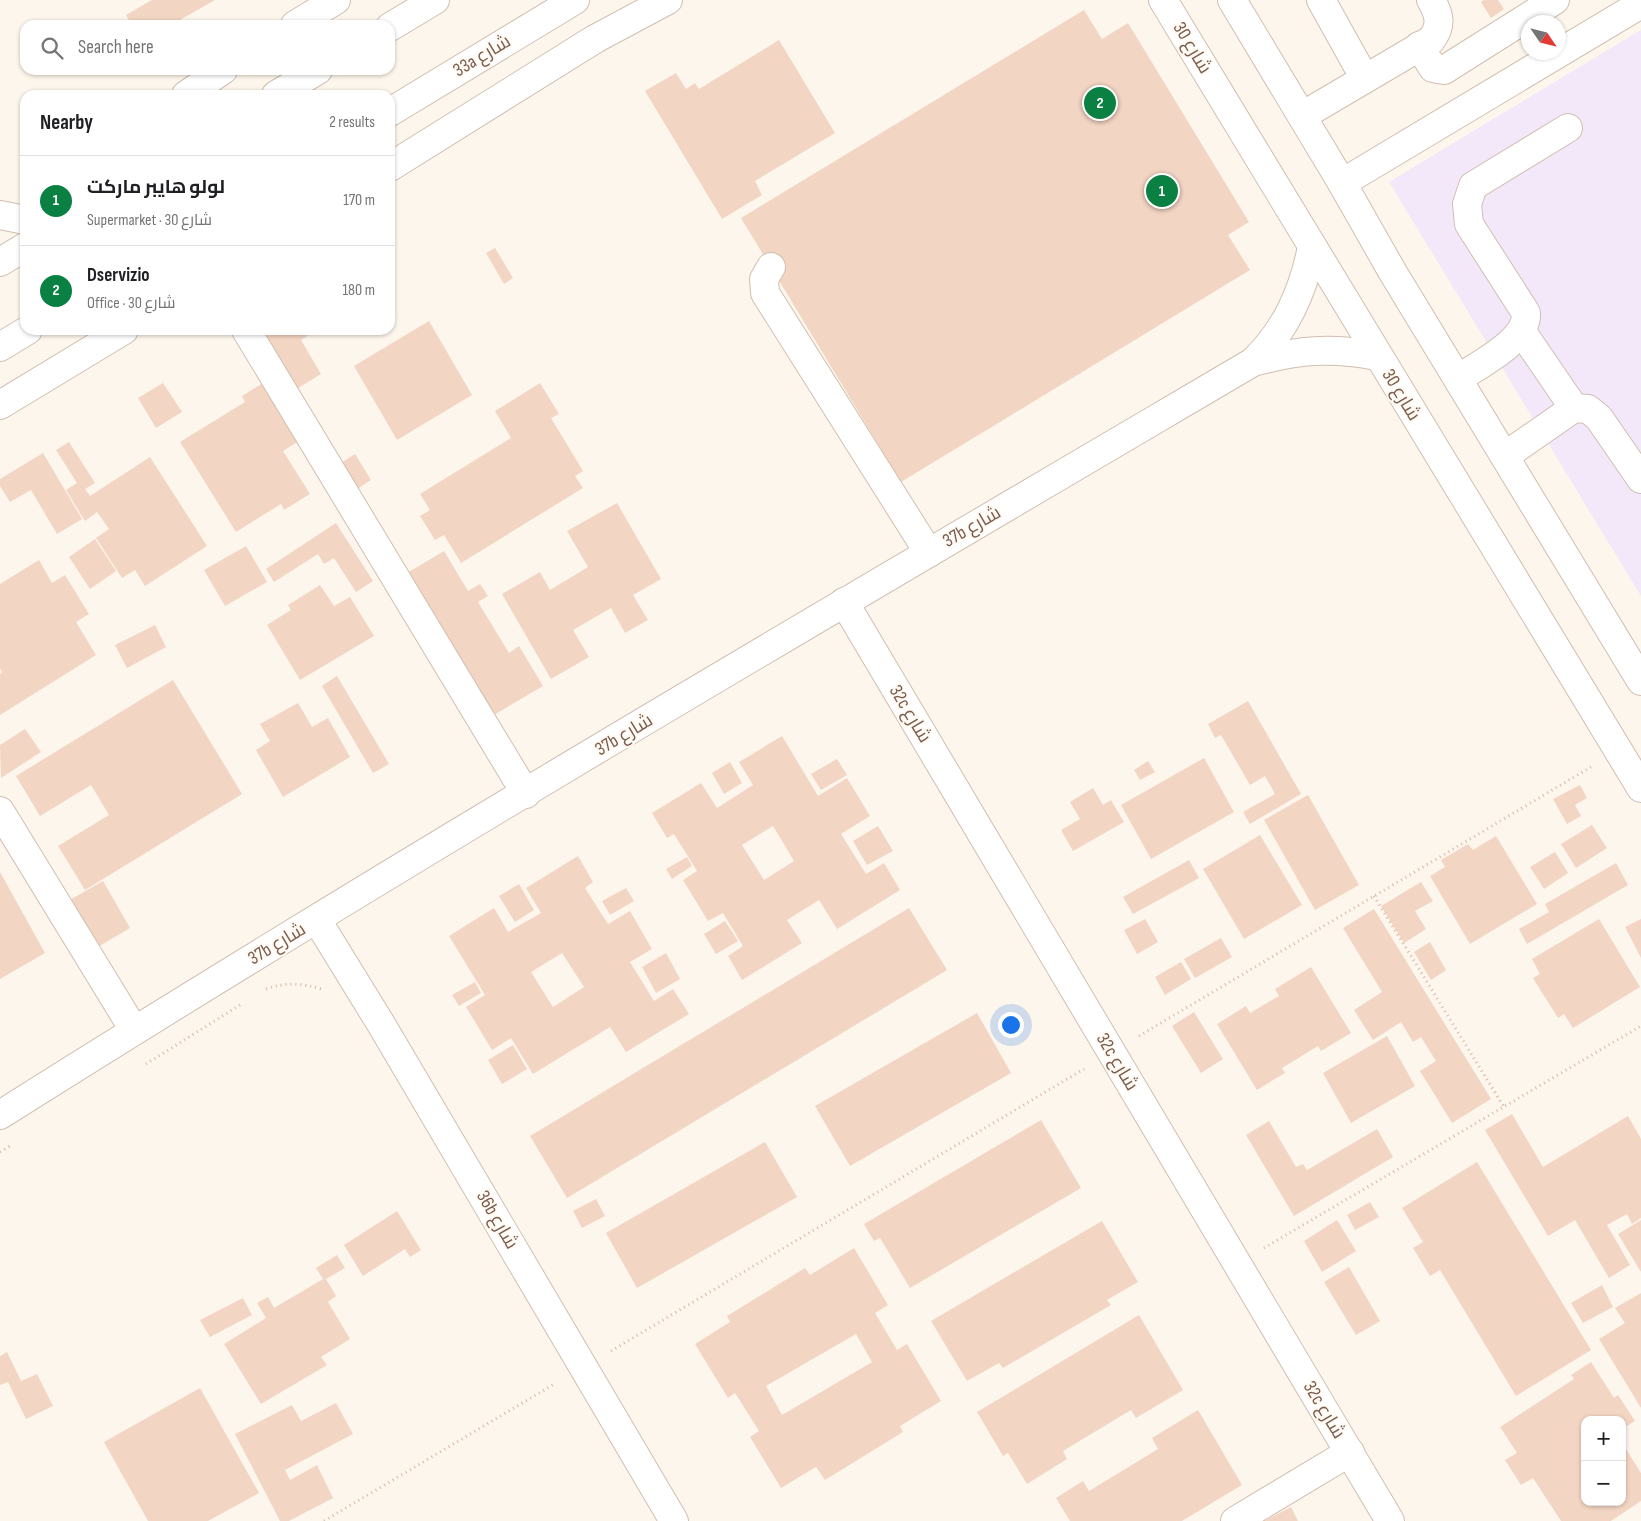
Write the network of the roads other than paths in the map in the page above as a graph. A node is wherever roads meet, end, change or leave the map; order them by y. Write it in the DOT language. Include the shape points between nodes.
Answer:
graph roads {
  1 [pos="336,0"];
  2 [pos="435,0"];
  3 [pos="575,0"];
  4 [pos="668,0"];
  5 [pos="1163,0"];
  6 [pos="1232,0"];
  7 [pos="1321,0"];
  8 [pos="1432,0"];
  9 [pos="1553,0"];
  10 [pos="1641,4"];
  11 [pos="303,20"];
  12 [pos="395,24"];
  13 [pos="1419,46"];
  14 [pos="216,75"];
  15 [pos="310,75"];
  16 [pos="1365,78"];
  17 [pos="193,90"];
  18 [pos="284,90"];
  19 [pos="395,109"];
  20 [pos="1302,116"];
  21 [pos="1568,128"];
  22 [pos="395,164"];
  23 [pos="1342,183"];
  24 [pos="0,215"];
  25 [pos="20,219"];
  26 [pos="1312,247"];
  27 [pos="20,250"];
  28 [pos="0,262"];
  29 [pos="770,267"];
  30 [pos="1522,332"];
  31 [pos="20,335"];
  32 [pos="116,335"];
  33 [pos="249,335"];
  34 [pos="0,346"];
  35 [pos="1377,356"];
  36 [pos="1253,362"];
  37 [pos="1458,379"];
  38 [pos="0,405"];
  39 [pos="1574,408"];
  40 [pos="1505,456"];
  41 [pos="1641,479"];
  42 [pos="929,552"];
  43 [pos="844,602"];
  44 [pos="1641,681"];
  45 [pos="1630,752"];
  46 [pos="1641,788"];
  47 [pos="526,794"];
  48 [pos="0,811"];
  49 [pos="317,920"];
  50 [pos="134,1030"];
  51 [pos="0,1115"];
  52 [pos="1350,1452"];
  53 [pos="674,1521"];
  54 [pos="1235,1521"];
  55 [pos="1390,1521"];
  1 -- 11 [label="street"];
  2 -- 12 [label="street"];
  3 -- 19 [label="street, 33a شارع"];
  4 -- 22 [label="street" via="595,39"];
  5 -- 26 [label="street, شارع 30"];
  6 -- 20 [label="street"];
  7 -- 16 [label="street"];
  8 -- 13 [label="street" via="1439,15 1437,30 1430,40"];
  9 -- 13 [label="street" via="1444,70 1433,68"];
  10 -- 23 [label="street"];
  13 -- 16 [label="street"];
  14 -- 17 [label="street"];
  15 -- 18 [label="street"];
  16 -- 20 [label="street"];
  20 -- 23 [label="street"];
  21 -- 30 [label="street" via="1474,186 1467,204 1469,224 1526,313 1527,323"];
  23 -- 37 [label="street"];
  24 -- 25 [label="street"];
  26 -- 35 [label="street, شارع 30"];
  26 -- 36 [label="street, 37b شارع" via="1292,312"];
  27 -- 28 [label="street"];
  29 -- 42 [label="street" via="764,279 765,293"];
  30 -- 37 [label="street"];
  30 -- 39 [label="street"];
  31 -- 34 [label="street"];
  32 -- 38 [label="street"];
  33 -- 47 [label="street"];
  35 -- 36 [label="street, 37b شارع" via="1325,349 1299,351"];
  35 -- 45 [label="street, شارع 30"];
  36 -- 42 [label="street, 37b شارع"];
  37 -- 40 [label="street"];
  39 -- 40 [label="street"];
  39 -- 41 [label="street" via="1588,409 1599,418"];
  40 -- 44 [label="street"];
  42 -- 43 [label="street, 37b شارع"];
  43 -- 47 [label="street, 37b شارع"];
  43 -- 52 [label="street, 32c شارع"];
  45 -- 46 [label="street, شارع 30"];
  47 -- 49 [label="street, 37b شارع"];
  48 -- 50 [label="street"];
  49 -- 50 [label="street, 37b شارع"];
  49 -- 53 [label="street, 36b شارع"];
  50 -- 51 [label="street, 37b شارع"];
  52 -- 54 [label="street"];
  52 -- 55 [label="street, 32c شارع"];
}
